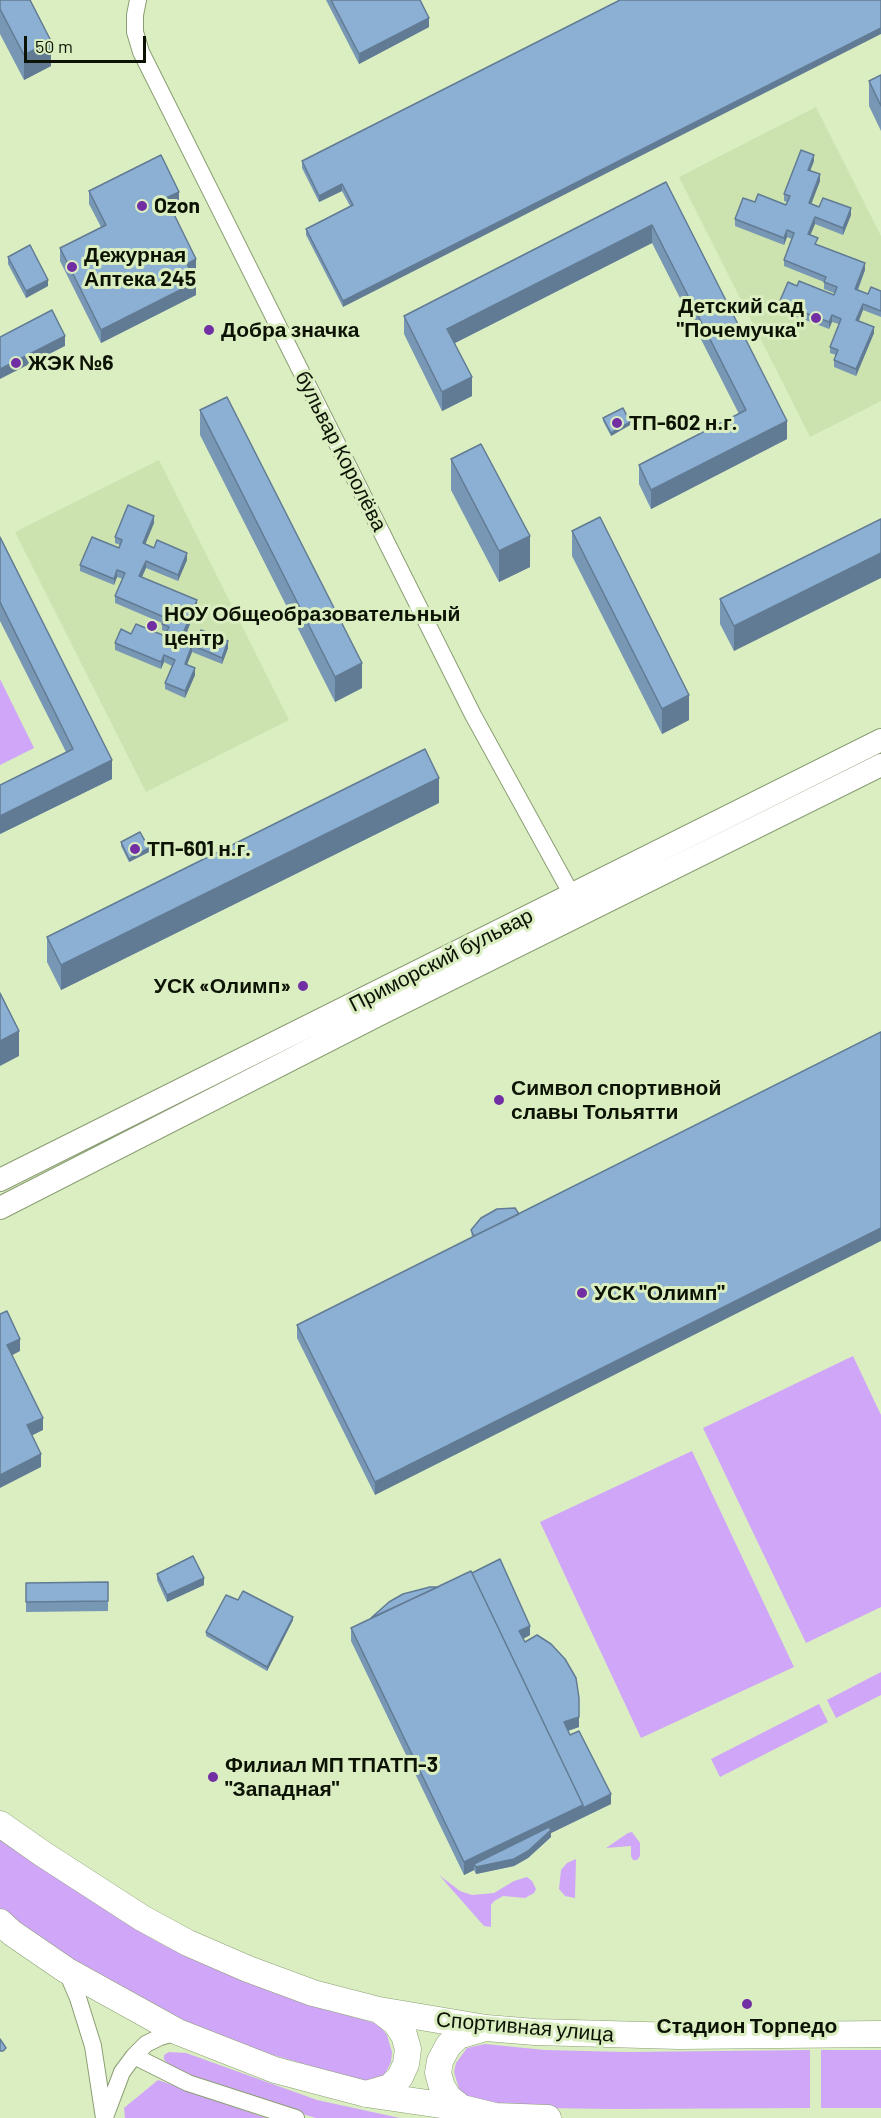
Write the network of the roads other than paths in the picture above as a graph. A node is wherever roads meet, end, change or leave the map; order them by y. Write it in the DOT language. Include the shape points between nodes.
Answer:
graph roads {
  1 [pos="138,0"];
  2 [pos="881,740"];
  3 [pos="881,765"];
  4 [pos="572,895"];
  5 [pos="0,1180"];
  6 [pos="0,1208"];
  7 [pos="0,1824"];
  8 [pos="0,1922"];
  9 [pos="66,1970"];
  10 [pos="379,2010"];
  11 [pos="486,2028"];
  12 [pos="178,2032"];
  13 [pos="881,2034"];
  14 [pos="134,2056"];
  15 [pos="366,2094"];
  16 [pos="462,2108"];
  17 [pos="104,2118"];
  18 [pos="296,2118"];
  19 [pos="549,2118"];
  1 -- 4 [label="street, бульвар Королёва" via="135,32 141,52 473,715"];
  2 -- 4 [label="main road, Приморский бульвар"];
  3 -- 6 [label="main road"];
  4 -- 5 [label="main road, Приморский бульвар"];
  7 -- 10 [label="main road, Спортивная улица" via="142,1918 188,1943 313,1993"];
  8 -- 9 [label="main road"];
  9 -- 12 [label="main road"];
  9 -- 17 [label="street" via="93,2046"];
  10 -- 11 [label="main road, Спортивная улица"];
  10 -- 15 [label="main road" via="404,2035 408,2049 406,2064 390,2087"];
  11 -- 13 [label="main road, Спортивная улица" via="679,2036"];
  11 -- 16 [label="main road" via="458,2037 440,2061 442,2087"];
  12 -- 14 [label="street" via="146,2044"];
  12 -- 15 [label="main road" via="275,2070"];
  14 -- 17 [label="street" via="122,2072"];
  14 -- 18 [label="street" via="188,2083"];
  15 -- 16 [label="main road"];
  16 -- 19 [label="main road" via="495,2116"];
}
